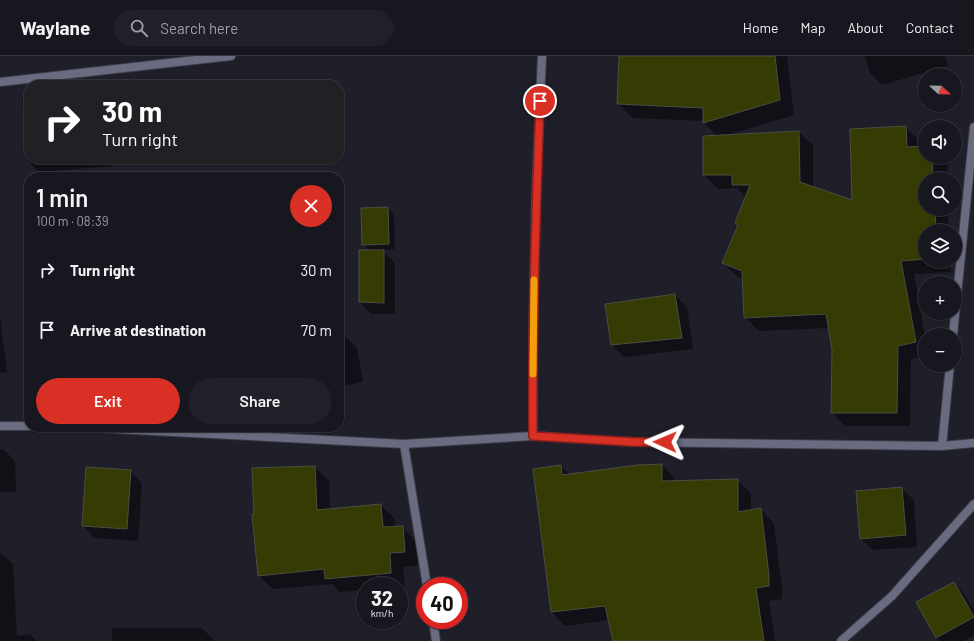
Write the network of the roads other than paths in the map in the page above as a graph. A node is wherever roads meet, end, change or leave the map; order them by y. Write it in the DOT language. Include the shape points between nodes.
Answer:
graph roads {
  1 [pos="231,56"];
  2 [pos="542,56"];
  3 [pos="0,82"];
  4 [pos="974,126"];
  5 [pos="954,328"];
  6 [pos="949,372"];
  7 [pos="0,426"];
  8 [pos="24,426"];
  9 [pos="172,432"];
  10 [pos="533,436"];
  11 [pos="974,443"];
  12 [pos="404,444"];
  13 [pos="942,446"];
  14 [pos="974,504"];
  15 [pos="426,577"];
  16 [pos="434,629"];
  17 [pos="436,641"];
  18 [pos="841,641"];
  1 -- 3 [label="street"];
  2 -- 10 [label="street" via="536,191"];
  4 -- 5 [label="street"];
  6 -- 13 [label="street"];
  7 -- 8 [label="street"];
  9 -- 12 [label="street"];
  10 -- 12 [label="street"];
  10 -- 13 [label="street" via="634,442"];
  11 -- 13 [label="street"];
  12 -- 15 [label="street"];
  14 -- 18 [label="street" via="892,596"];
  16 -- 17 [label="street"];
}
